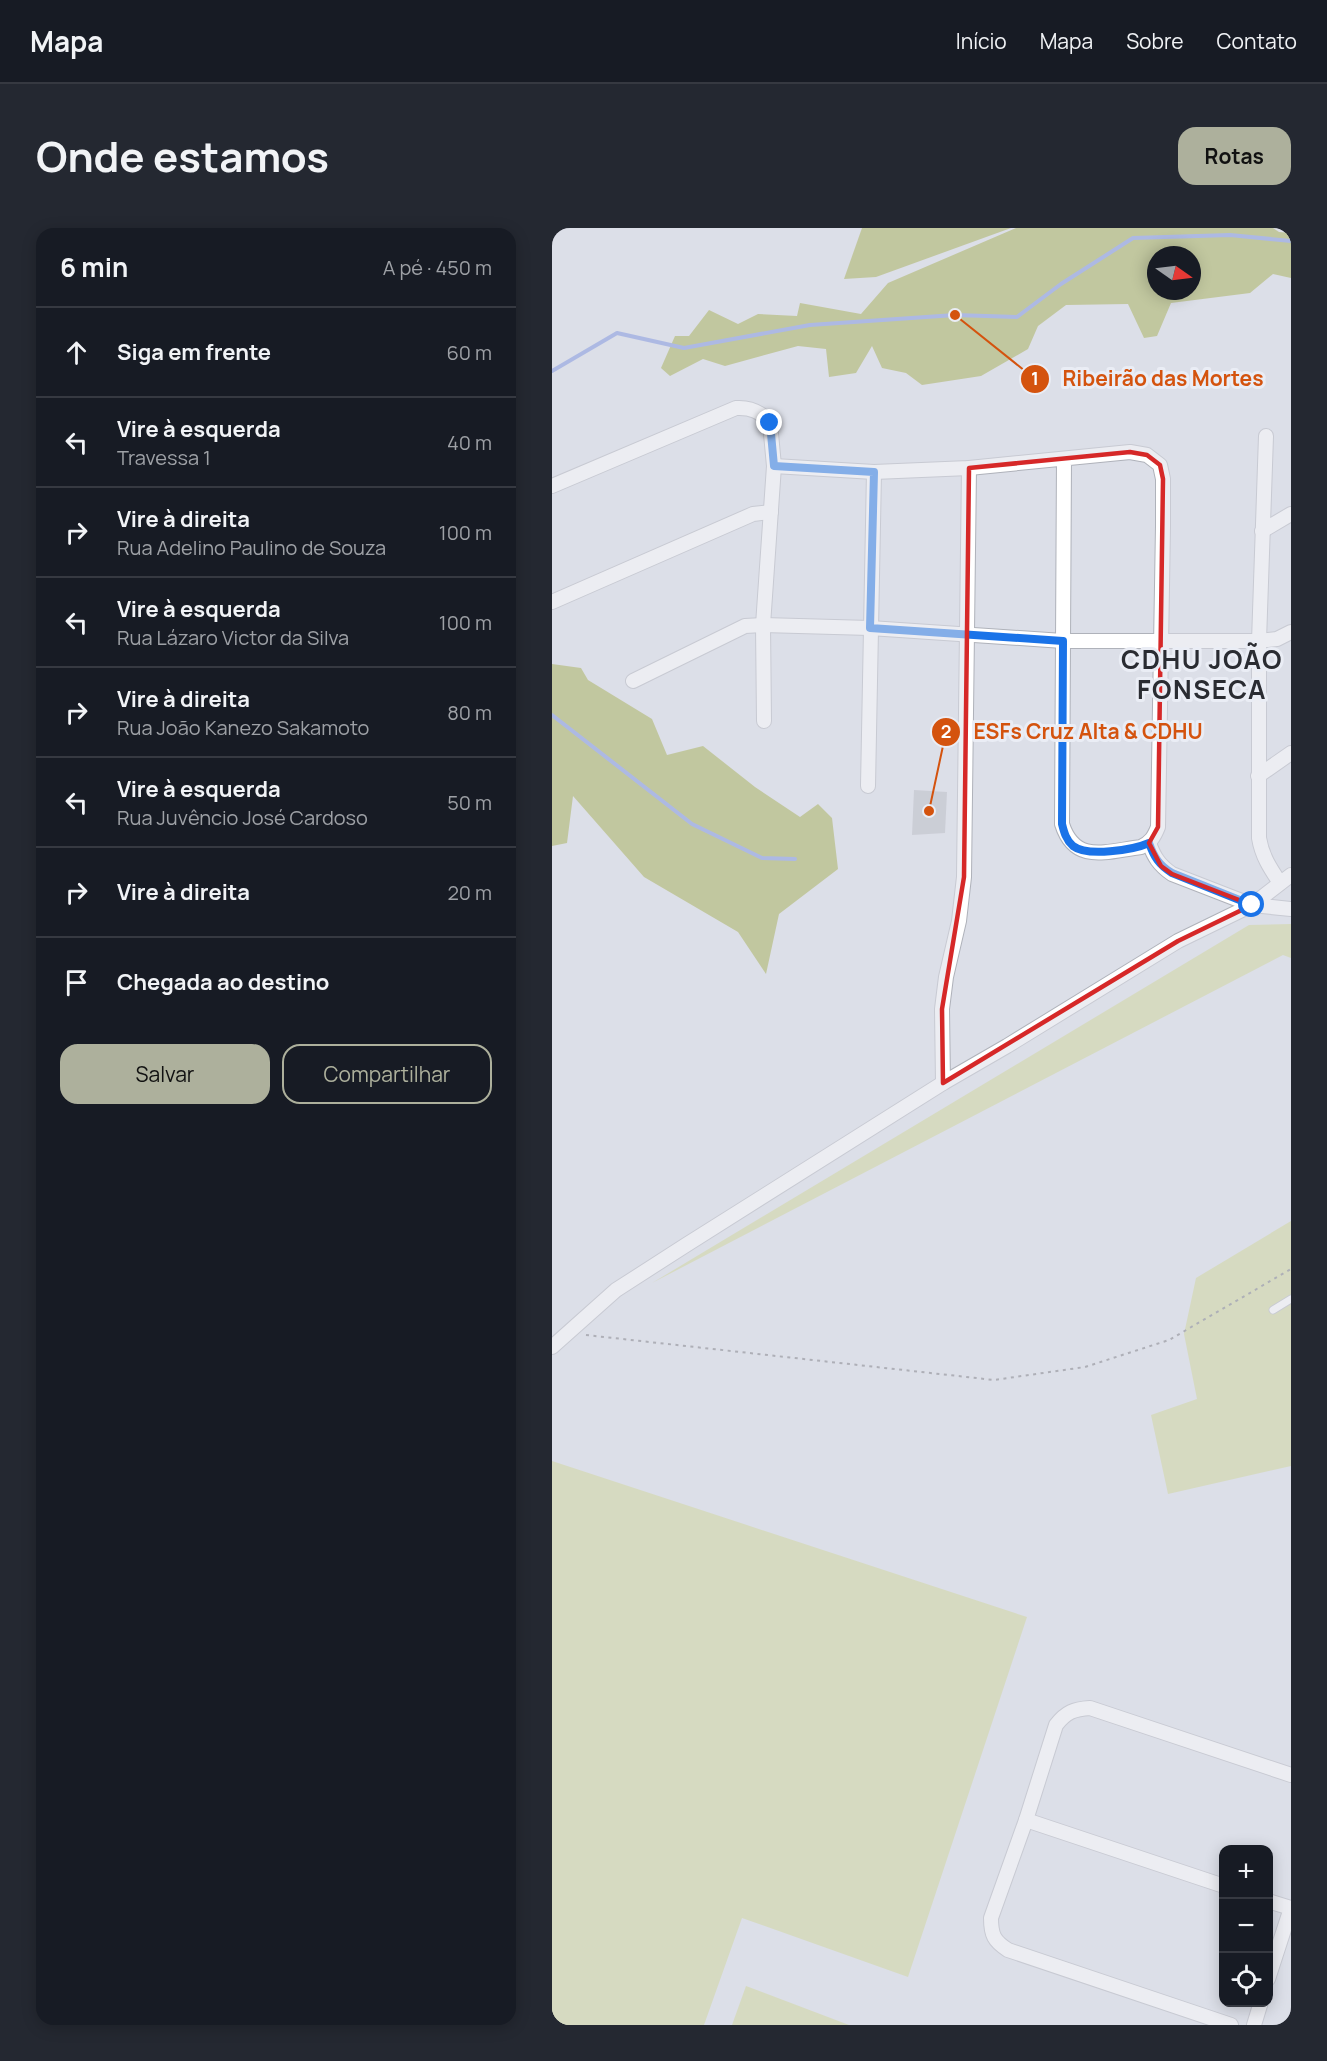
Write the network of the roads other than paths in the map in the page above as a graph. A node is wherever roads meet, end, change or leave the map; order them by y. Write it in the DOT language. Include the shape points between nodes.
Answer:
graph roads {
  1 [pos="1266,436"];
  2 [pos="1064,459"];
  3 [pos="774,466"];
  4 [pos="969,468"];
  5 [pos="874,472"];
  6 [pos="552,486"];
  7 [pos="771,512"];
  8 [pos="1291,514"];
  9 [pos="1262,531"];
  10 [pos="552,602"];
  11 [pos="764,625"];
  12 [pos="870,628"];
  13 [pos="1291,632"];
  14 [pos="968,636"];
  15 [pos="1161,640"];
  16 [pos="1259,640"];
  17 [pos="1063,641"];
  18 [pos="633,681"];
  19 [pos="764,721"];
  20 [pos="1291,753"];
  21 [pos="1258,776"];
  22 [pos="868,786"];
  23 [pos="1152,839"];
  24 [pos="1286,879"];
  25 [pos="1252,905"];
  26 [pos="1291,909"];
  27 [pos="943,1083"];
  28 [pos="1291,1299"];
  29 [pos="1273,1310"];
  30 [pos="552,1347"];
  31 [pos="1291,1775"];
  32 [pos="1026,1820"];
  33 [pos="1219,1884"];
  34 [pos="1273,1902"];
  35 [pos="1291,1908"];
  36 [pos="1273,1966"];
  37 [pos="1259,2007"];
  38 [pos="1231,2025"];
  39 [pos="1254,2025"];
  1 -- 9 [label="street"];
  2 -- 4 [label="street"];
  2 -- 15 [label="street" via="1130,452 1147,455 1160,465"];
  2 -- 17 [label="street"];
  3 -- 5 [label="street"];
  3 -- 6 [label="street" via="770,423 757,411 736,408"];
  3 -- 7 [label="street"];
  4 -- 5 [label="street"];
  4 -- 14 [label="street"];
  5 -- 12 [label="street"];
  7 -- 10 [label="street" via="753,514"];
  7 -- 11 [label="street"];
  8 -- 9 [label="street"];
  9 -- 16 [label="street"];
  11 -- 12 [label="street"];
  11 -- 18 [label="street" via="745,626"];
  11 -- 19 [label="street"];
  12 -- 14 [label="street"];
  12 -- 22 [label="street"];
  13 -- 16 [label="street" via="1277,639"];
  14 -- 17 [label="street"];
  14 -- 27 [label="street" via="964,877 942,1009"];
  15 -- 16 [label="street"];
  15 -- 17 [label="street"];
  15 -- 23 [label="street" via="1158,827"];
  16 -- 21 [label="street"];
  17 -- 23 [label="street" via="1065,836 1076,848 1096,852 1141,847"];
  20 -- 21 [label="street"];
  21 -- 24 [label="street" via="1258,838 1268,867"];
  23 -- 25 [label="street" via="1152,854 1161,866"];
  24 -- 25 [label="street"];
  25 -- 26 [label="street"];
  25 -- 27 [label="street" via="1178,941"];
  27 -- 30 [label="street" via="616,1290"];
  28 -- 29 [label="lane"];
  31 -- 32 [label="street" via="1090,1708 1077,1708 1064,1714 1056,1725"];
  32 -- 33 [label="street"];
  32 -- 38 [label="street" via="991,1918 996,1942 1008,1950"];
  34 -- 35 [label="street"];
  35 -- 36 [label="street"];
  37 -- 39 [label="street"];
}
